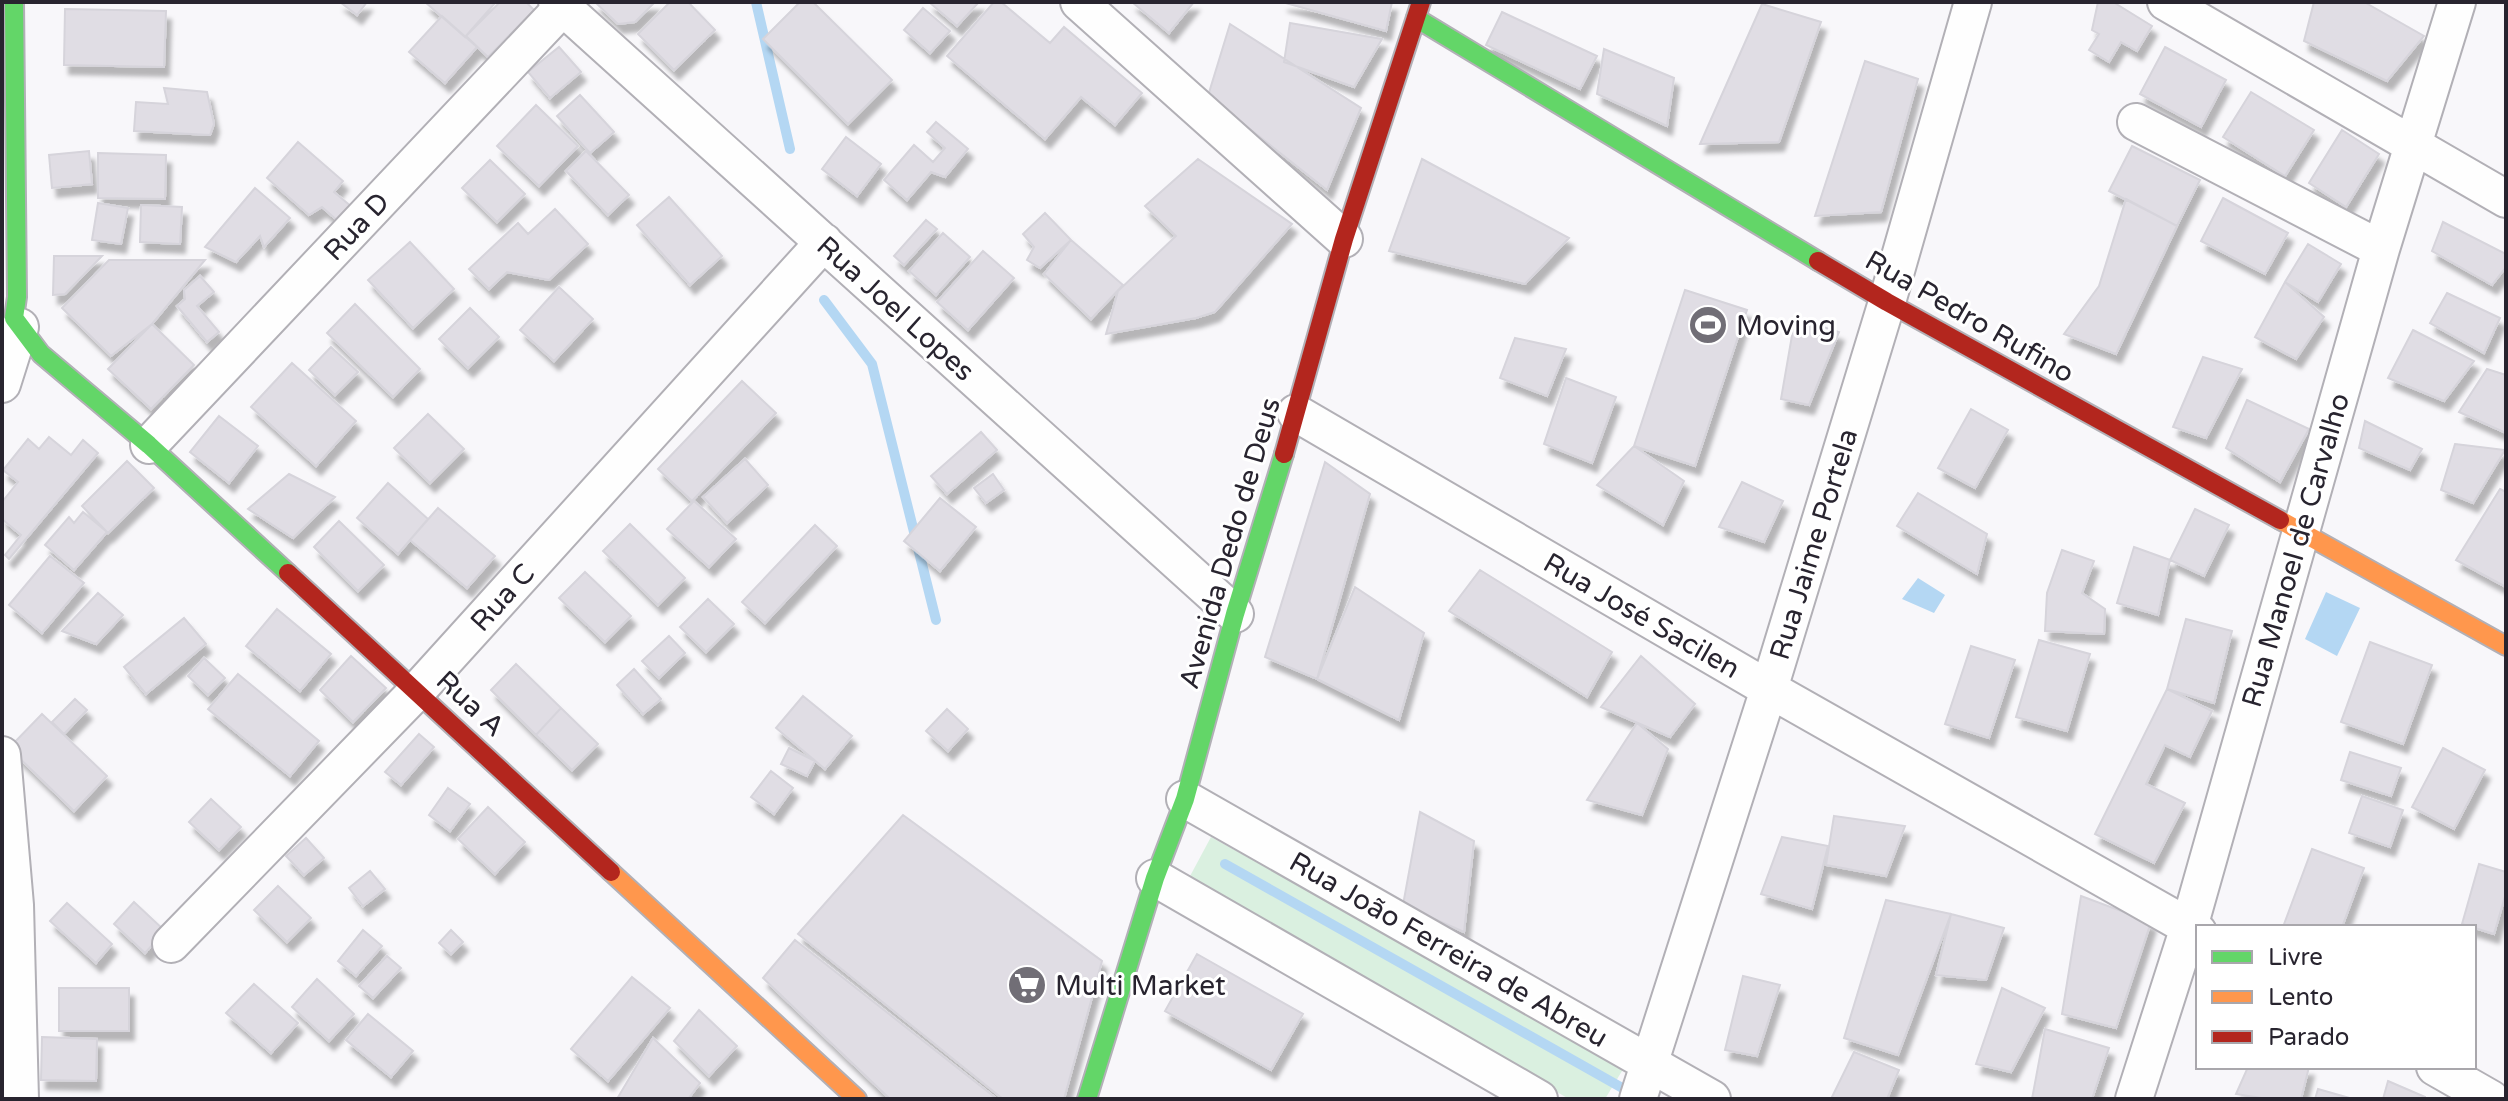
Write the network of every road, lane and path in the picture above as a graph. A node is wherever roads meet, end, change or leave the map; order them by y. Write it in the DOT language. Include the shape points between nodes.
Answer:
graph roads {
  1 [pos="14,2"];
  2 [pos="1079,2"];
  3 [pos="1973,2"];
  4 [pos="2166,2"];
  5 [pos="2457,2"];
  6 [pos="560,5"];
  7 [pos="1418,10"];
  8 [pos="2136,122"];
  9 [pos="2414,146"];
  10 [pos="2506,199"];
  11 [pos="1344,239"];
  12 [pos="824,242"];
  13 [pos="2381,249"];
  14 [pos="1887,302"];
  15 [pos="31,340"];
  16 [pos="2,384"];
  17 [pos="1296,413"];
  18 [pos="149,445"];
  19 [pos="2299,533"];
  20 [pos="1235,614"];
  21 [pos="2506,646"];
  22 [pos="1769,689"];
  23 [pos="417,691"];
  24 [pos="2,755"];
  25 [pos="1185,799"];
  26 [pos="1155,878"];
  27 [pos="2194,930"];
  28 [pos="171,944"];
  29 [pos="2438,1069"];
  30 [pos="1644,1082"];
  31 [pos="20,1099"];
  32 [pos="857,1099"];
  33 [pos="1087,1099"];
  34 [pos="1539,1099"];
  35 [pos="1712,1099"];
  36 [pos="2134,1099"];
  37 [pos="2491,1099"];
  1 -- 15 [label="street" via="14,318"];
  2 -- 11 [label="street"];
  3 -- 14 [label="street, Rua Jaime Portela"];
  4 -- 9 [label="street"];
  5 -- 9 [label="street, Rua Manoel de Carvalho"];
  6 -- 12 [label="street, Rua Joel Lopes"];
  6 -- 18 [label="street, Rua D"];
  7 -- 11 [label="street, Avenida Dedo de Deus"];
  7 -- 14 [label="street, Rua Pedro Rufino"];
  8 -- 13 [label="street"];
  9 -- 10 [label="street"];
  9 -- 13 [label="street, Rua Manoel de Carvalho"];
  11 -- 17 [label="street, Avenida Dedo de Deus"];
  12 -- 20 [label="street, Rua Joel Lopes"];
  12 -- 23 [label="street, Rua C"];
  13 -- 19 [label="street, Rua Manoel de Carvalho"];
  14 -- 19 [label="street, Rua Pedro Rufino"];
  14 -- 22 [label="street, Rua Jaime Portela"];
  15 -- 16 [label="street"];
  15 -- 18 [label="street, Rua A"];
  17 -- 20 [label="street, Avenida Dedo de Deus"];
  17 -- 22 [label="street, Rua José Sacilen"];
  18 -- 23 [label="street, Rua A"];
  19 -- 21 [label="street, Rua Pedro Rufino"];
  19 -- 27 [label="street, Rua Manoel de Carvalho"];
  20 -- 25 [label="street, Avenida Dedo de Deus"];
  22 -- 27 [label="street, Rua José Sacilen"];
  22 -- 30 [label="street, Rua Jaime Portela"];
  23 -- 28 [label="street, Rua C"];
  23 -- 32 [label="street, Rua A"];
  24 -- 31 [label="street" via="15,905"];
  25 -- 26 [label="street, Avenida Dedo de Deus"];
  25 -- 30 [label="street, Rua João Ferreira de Abreu"];
  26 -- 33 [label="street, Avenida Dedo de Deus"];
  26 -- 34 [label="street"];
  27 -- 36 [label="street, Rua Manoel de Carvalho"];
  29 -- 37 [label="street"];
  30 -- 35 [label="street, Rua João Ferreira de Abreu"];
}
